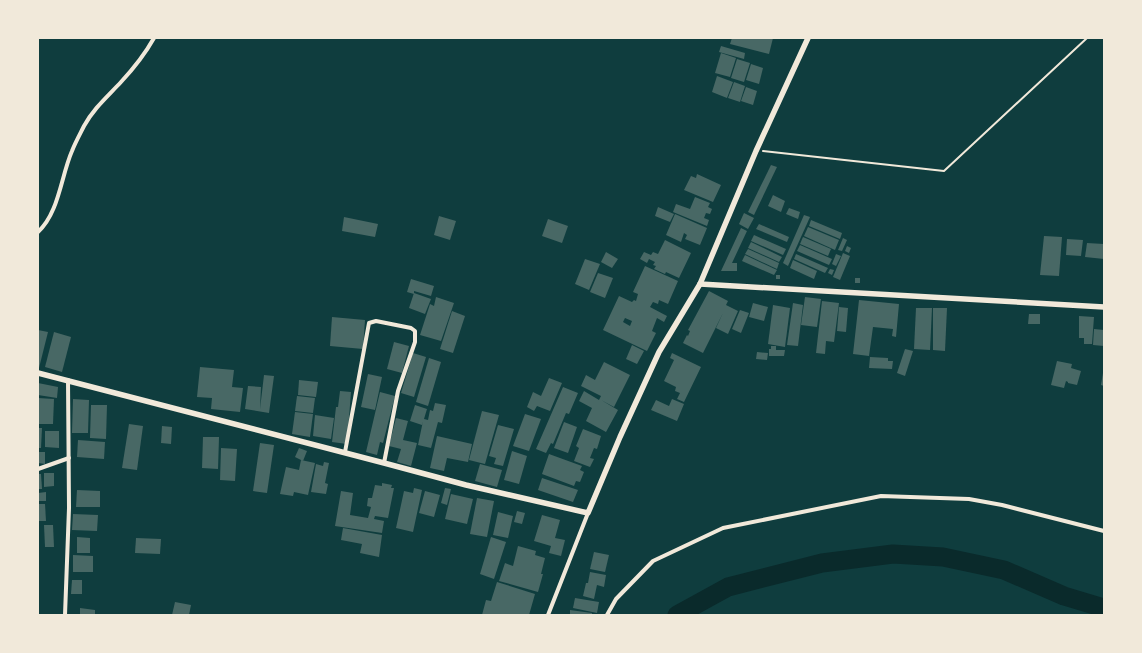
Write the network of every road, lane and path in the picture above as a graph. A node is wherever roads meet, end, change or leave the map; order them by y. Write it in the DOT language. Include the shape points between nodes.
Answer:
graph roads {
  1 [pos="154,38"];
  2 [pos="808,38"];
  3 [pos="1087,38"];
  4 [pos="756,151"];
  5 [pos="38,232"];
  6 [pos="700,284"];
  7 [pos="1104,307"];
  8 [pos="38,373"];
  9 [pos="68,380"];
  10 [pos="345,452"];
  11 [pos="69,458"];
  12 [pos="384,463"];
  13 [pos="38,469"];
  14 [pos="588,513"];
  15 [pos="1104,531"];
  16 [pos="66,615"];
  17 [pos="548,615"];
  18 [pos="607,615"];
  1 -- 5 [label="street" via="121,82 98,104 85,125 72,151 49,219"];
  2 -- 4 [label="street"];
  3 -- 4 [label="path" via="944,171"];
  4 -- 6 [label="street"];
  6 -- 7 [label="street"];
  6 -- 14 [label="street" via="659,352"];
  8 -- 9 [label="street"];
  9 -- 10 [label="street"];
  9 -- 11 [label="street"];
  10 -- 12 [label="street"];
  10 -- 12 [label="street" via="369,323 376,321 411,328 415,331 415,342 398,391"];
  11 -- 13 [label="street"];
  11 -- 16 [label="street"];
  12 -- 14 [label="street"];
  14 -- 17 [label="street"];
  15 -- 18 [label="street" via="969,499 881,496 723,528 653,561 616,599"];
}
